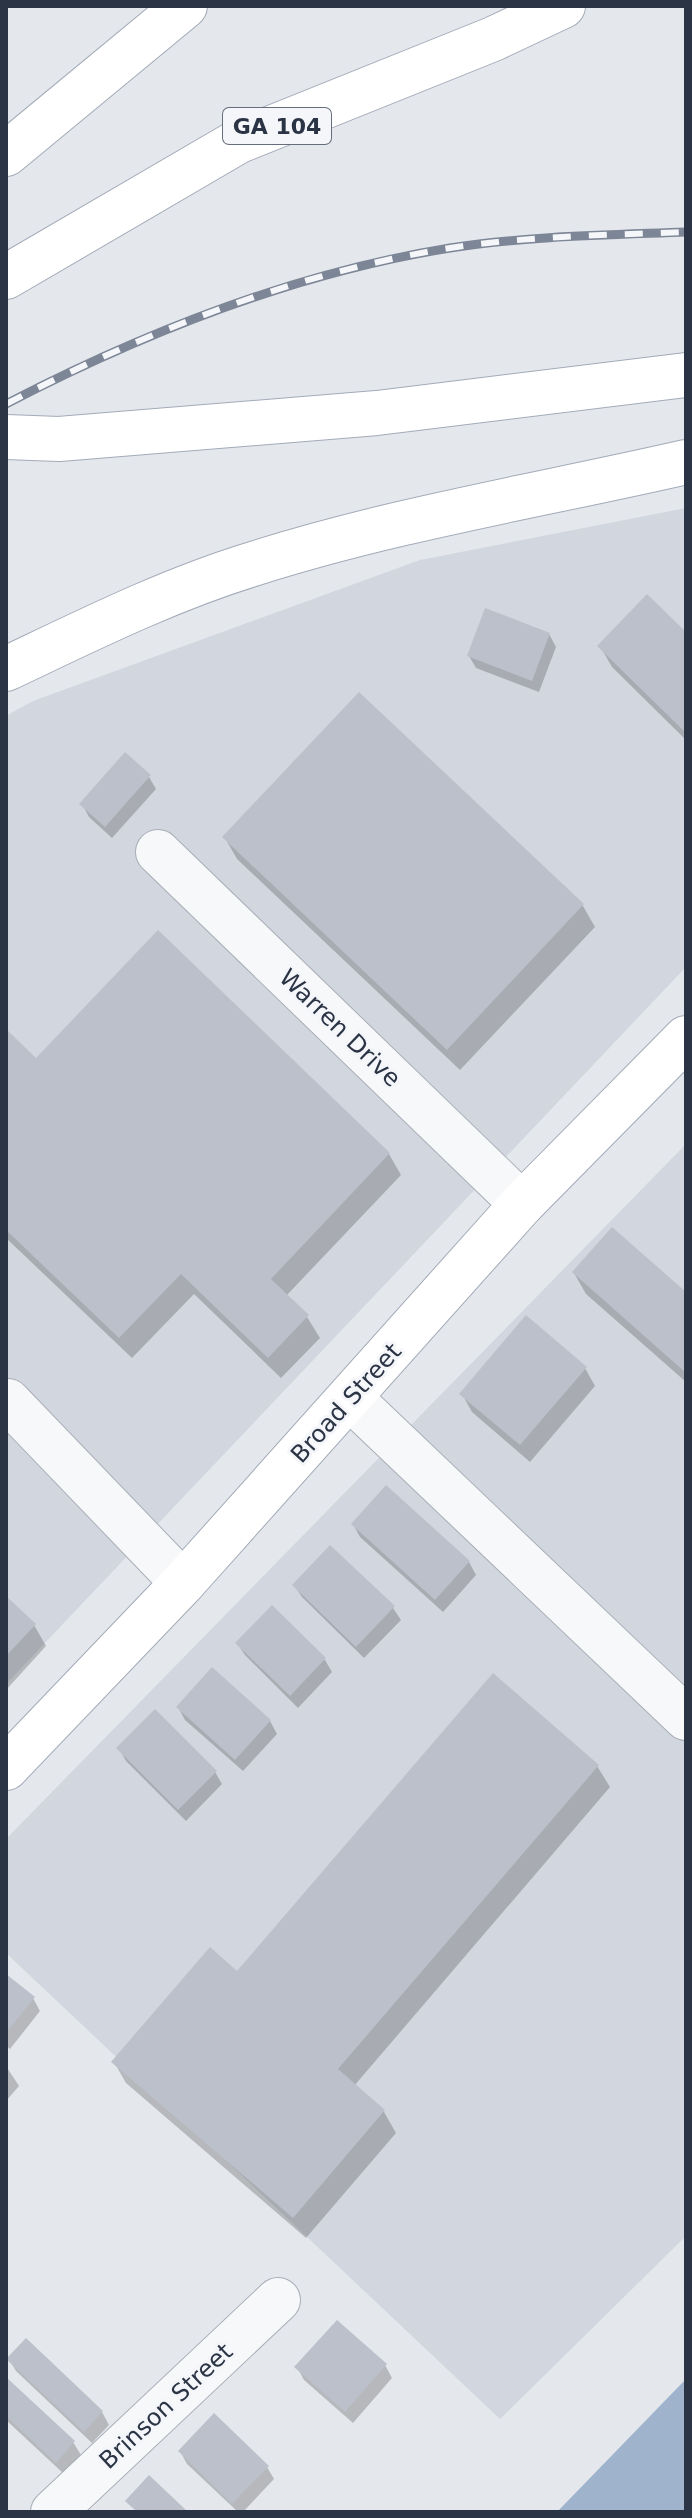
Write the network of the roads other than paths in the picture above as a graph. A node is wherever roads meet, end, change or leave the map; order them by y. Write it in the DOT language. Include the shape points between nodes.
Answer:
graph roads {
  1 [pos="185,6"];
  2 [pos="563,6"];
  3 [pos="6,154"];
  4 [pos="6,277"];
  5 [pos="686,375"];
  6 [pos="6,437"];
  7 [pos="686,462"];
  8 [pos="6,669"];
  9 [pos="158,852"];
  10 [pos="686,1038"];
  11 [pos="522,1204"];
  12 [pos="7,1392"];
  13 [pos="351,1399"];
  14 [pos="183,1583"];
  15 [pos="686,1718"];
  16 [pos="6,1768"];
  17 [pos="278,2300"];
  18 [pos="53,2512"];
  1 -- 3 [label="main road"];
  2 -- 4 [label="main road, GA 104" via="239,141"];
  5 -- 6 [label="main road" via="377,413 59,439"];
  7 -- 8 [label="main road" via="384,528 251,564 103,623"];
  9 -- 11 [label="street, Warren Drive"];
  10 -- 11 [label="main road, Broad Street"];
  11 -- 13 [label="main road, Broad Street"];
  12 -- 14 [label="street"];
  13 -- 14 [label="main road, Broad Street"];
  13 -- 15 [label="street"];
  14 -- 16 [label="main road, Broad Street"];
  17 -- 18 [label="street, Brinson Street"];
}
